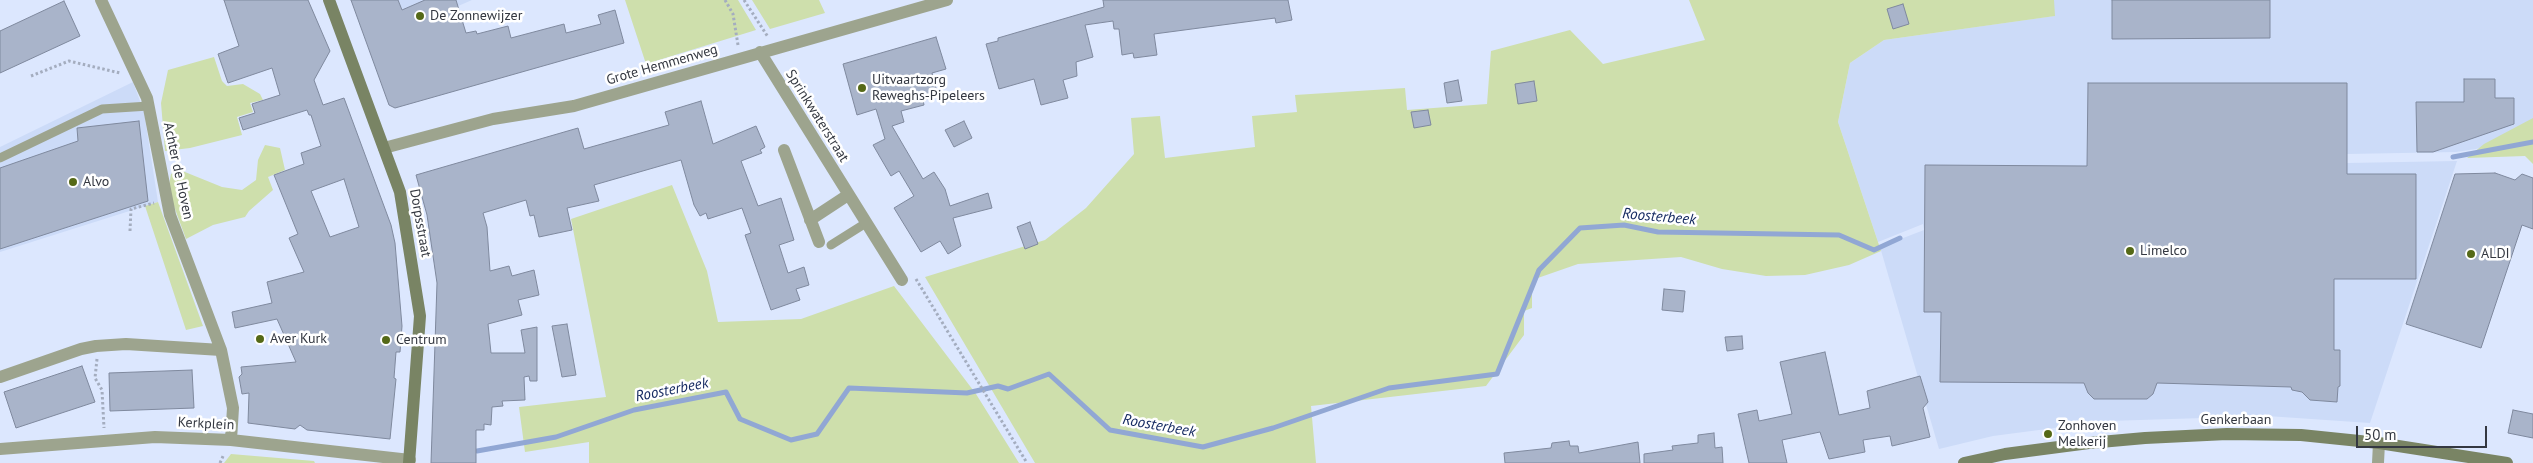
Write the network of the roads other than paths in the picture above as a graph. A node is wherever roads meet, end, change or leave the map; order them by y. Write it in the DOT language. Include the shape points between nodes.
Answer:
graph roads {
  1 [pos="101,0"];
  2 [pos="328,0"];
  3 [pos="947,0"];
  4 [pos="760,52"];
  5 [pos="149,106"];
  6 [pos="384,148"];
  7 [pos="784,150"];
  8 [pos="0,158"];
  9 [pos="848,195"];
  10 [pos="810,220"];
  11 [pos="866,223"];
  12 [pos="825,243"];
  13 [pos="902,280"];
  14 [pos="221,350"];
  15 [pos="0,377"];
  16 [pos="231,440"];
  17 [pos="2379,443"];
  18 [pos="0,447"];
  19 [pos="2005,459"];
  20 [pos="410,462"];
  21 [pos="1964,463"];
  22 [pos="2378,463"];
  23 [pos="2507,463"];
  1 -- 5 [label="street, Achter de Hoven"];
  2 -- 6 [label="street, Dorpsstraat"];
  3 -- 4 [label="street, Grote Hemmenweg"];
  4 -- 6 [label="street, Grote Hemmenweg" via="574,106 493,119"];
  4 -- 9 [label="street, Sprinkwaterstraat"];
  5 -- 8 [label="lane" via="102,109"];
  5 -- 14 [label="street, Achter de Hoven" via="170,215"];
  6 -- 20 [label="street, Dorpsstraat" via="400,192 420,316"];
  7 -- 10 [label="street"];
  9 -- 10 [label="street"];
  9 -- 11 [label="street, Sprinkwaterstraat"];
  10 -- 12 [label="street"];
  11 -- 12 [label="lane"];
  11 -- 13 [label="street, Sprinkwaterstraat"];
  14 -- 15 [label="street" via="126,344 96,346"];
  14 -- 16 [label="street, Achter de Hoven" via="233,408"];
  16 -- 18 [label="street, Kerkplein" via="155,437"];
  16 -- 20 [label="street, Kerkplein"];
  17 -- 19 [label="street, Genkerbaan" via="2227,434 2146,438"];
  17 -- 22 [label="street"];
  17 -- 23 [label="street, Genkerbaan"];
  19 -- 21 [label="street, Genkerbaan"];
}
